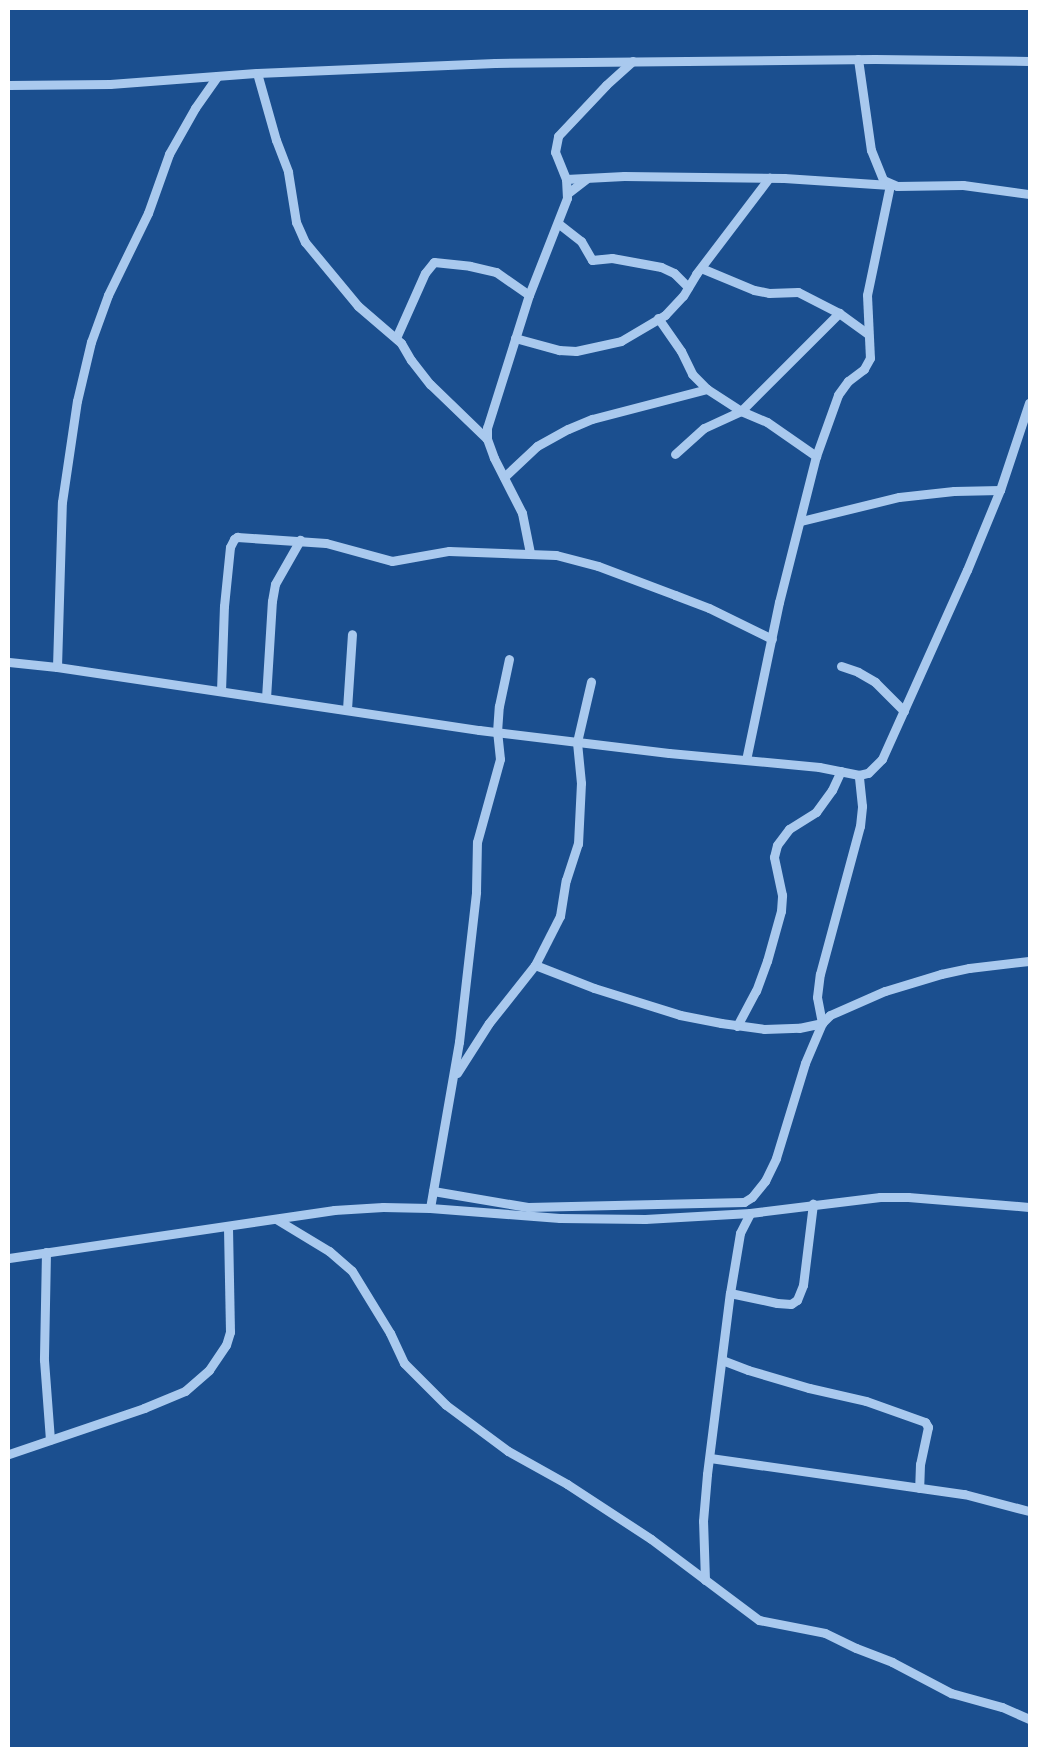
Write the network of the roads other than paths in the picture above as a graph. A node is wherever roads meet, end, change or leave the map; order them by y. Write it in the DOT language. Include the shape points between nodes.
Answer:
graph roads {
  1 [pos="858,59"];
  2 [pos="633,61"];
  3 [pos="1029,61"];
  4 [pos="257,73"];
  5 [pos="217,76"];
  6 [pos="9,85"];
  7 [pos="769,178"];
  8 [pos="566,179"];
  9 [pos="586,179"];
  10 [pos="890,185"];
  11 [pos="568,193"];
  12 [pos="1029,194"];
  13 [pos="559,224"];
  14 [pos="701,268"];
  15 [pos="688,287"];
  16 [pos="529,295"];
  17 [pos="839,313"];
  18 [pos="658,318"];
  19 [pos="868,334"];
  20 [pos="396,338"];
  21 [pos="515,338"];
  22 [pos="707,389"];
  23 [pos="1029,403"];
  24 [pos="740,411"];
  25 [pos="487,439"];
  26 [pos="675,454"];
  27 [pos="816,456"];
  28 [pos="504,477"];
  29 [pos="1000,490"];
  30 [pos="801,521"];
  31 [pos="300,540"];
  32 [pos="530,553"];
  33 [pos="352,634"];
  34 [pos="772,639"];
  35 [pos="509,659"];
  36 [pos="9,662"];
  37 [pos="841,666"];
  38 [pos="57,667"];
  39 [pos="591,682"];
  40 [pos="222,691"];
  41 [pos="266,698"];
  42 [pos="347,709"];
  43 [pos="904,711"];
  44 [pos="497,732"];
  45 [pos="577,742"];
  46 [pos="746,760"];
  47 [pos="841,771"];
  48 [pos="859,775"];
  49 [pos="1029,961"];
  50 [pos="534,965"];
  51 [pos="822,1023"];
  52 [pos="737,1026"];
  53 [pos="454,1077"];
  54 [pos="433,1191"];
  55 [pos="813,1204"];
  56 [pos="1029,1207"];
  57 [pos="430,1208"];
  58 [pos="750,1213"];
  59 [pos="276,1219"];
  60 [pos="228,1226"];
  61 [pos="46,1252"];
  62 [pos="9,1258"];
  63 [pos="730,1292"];
  64 [pos="722,1360"];
  65 [pos="50,1440"];
  66 [pos="9,1454"];
  67 [pos="710,1458"];
  68 [pos="919,1488"];
  69 [pos="1029,1512"];
  70 [pos="705,1580"];
  71 [pos="1029,1719"];
  1 -- 2 [label="street"];
  1 -- 3 [label="street"];
  1 -- 10 [label="street" via="871,150 880,176"];
  2 -- 4 [label="street" via="495,62"];
  2 -- 8 [label="street" via="558,136 555,152"];
  4 -- 5 [label="street"];
  4 -- 20 [label="street" via="288,172 296,222 305,242 358,306"];
  5 -- 6 [label="street" via="110,84"];
  5 -- 38 [label="street" via="169,154 148,213 108,295 91,342 77,402 62,502"];
  7 -- 9 [label="street" via="624,176"];
  7 -- 10 [label="street"];
  7 -- 14 [label="street"];
  8 -- 9 [label="street"];
  8 -- 11 [label="street"];
  9 -- 11 [label="street"];
  10 -- 12 [label="street" via="963,185"];
  10 -- 19 [label="street" via="867,295"];
  11 -- 13 [label="street"];
  13 -- 15 [label="street" via="581,241 592,260 612,258 662,267 674,273"];
  13 -- 16 [label="street"];
  14 -- 15 [label="street"];
  14 -- 17 [label="street" via="763,292 798,292"];
  15 -- 18 [label="street" via="672,308"];
  16 -- 20 [label="street" via="496,272 434,262 424,273"];
  16 -- 21 [label="street"];
  17 -- 19 [label="street"];
  17 -- 24 [label="street"];
  18 -- 21 [label="street" via="621,341 576,351 559,350"];
  18 -- 22 [label="street" via="681,351 692,374"];
  19 -- 27 [label="street" via="871,351 867,364 838,395"];
  20 -- 25 [label="street" via="430,384"];
  21 -- 25 [label="street" via="492,409"];
  22 -- 24 [label="street"];
  22 -- 28 [label="street" via="600,416 568,428 537,446"];
  23 -- 29 [label="street"];
  24 -- 26 [label="street" via="704,428"];
  24 -- 27 [label="street" via="768,422"];
  25 -- 28 [label="street"];
  27 -- 30 [label="street"];
  28 -- 32 [label="street" via="522,513"];
  29 -- 30 [label="street" via="907,496"];
  29 -- 43 [label="street"];
  30 -- 34 [label="street"];
  31 -- 32 [label="street" via="326,543 392,561 443,552"];
  31 -- 40 [label="street" via="234,538 230,547 224,606"];
  31 -- 41 [label="street" via="275,584"];
  32 -- 34 [label="street" via="570,558 622,575 709,608"];
  33 -- 42 [label="street"];
  34 -- 46 [label="street"];
  35 -- 44 [label="street"];
  36 -- 38 [label="street"];
  37 -- 43 [label="street" via="875,682"];
  38 -- 40 [label="street"];
  39 -- 45 [label="street"];
  40 -- 41 [label="street"];
  41 -- 42 [label="street"];
  42 -- 44 [label="street"];
  43 -- 48 [label="street" via="882,760 868,773"];
  44 -- 45 [label="street"];
  44 -- 53 [label="street" via="500,759 477,842 476,892"];
  45 -- 46 [label="street"];
  45 -- 50 [label="street" via="580,783 578,850 566,880 556,927"];
  46 -- 47 [label="street"];
  47 -- 48 [label="street"];
  47 -- 52 [label="street" via="816,812 789,829 777,846 774,857 782,895 781,911 756,991"];
  48 -- 51 [label="street" via="860,826 819,982 817,997"];
  49 -- 51 [label="street" via="941,974 857,1002 830,1015"];
  50 -- 52 [label="street" via="680,1015"];
  50 -- 53 [label="street"];
  51 -- 52 [label="street" via="783,1029"];
  51 -- 54 [label="street" via="805,1063 776,1158 761,1187 744,1202 528,1207"];
  53 -- 54 [label="street"];
  54 -- 57 [label="street"];
  55 -- 56 [label="street" via="908,1196"];
  55 -- 58 [label="street"];
  55 -- 63 [label="street" via="803,1285 797,1300 791,1304 777,1303"];
  57 -- 58 [label="street" via="560,1218 645,1219"];
  57 -- 59 [label="street" via="334,1210"];
  58 -- 63 [label="street" via="740,1233"];
  59 -- 60 [label="street"];
  59 -- 70 [label="street" via="328,1251 352,1271 390,1332 404,1363 446,1405 508,1451 567,1484 639,1531"];
  60 -- 61 [label="street"];
  60 -- 65 [label="street" via="230,1332 226,1345 209,1370 185,1390 144,1408"];
  61 -- 62 [label="street"];
  61 -- 65 [label="street" via="44,1360"];
  63 -- 64 [label="street"];
  64 -- 67 [label="street"];
  64 -- 68 [label="street" via="790,1382 866,1401 925,1422 928,1427 920,1464"];
  65 -- 66 [label="street"];
  67 -- 68 [label="street"];
  67 -- 70 [label="street" via="703,1521"];
  68 -- 69 [label="street" via="964,1494"];
  70 -- 71 [label="street" via="761,1621 824,1633 899,1666 951,1694 1002,1707"];
}
